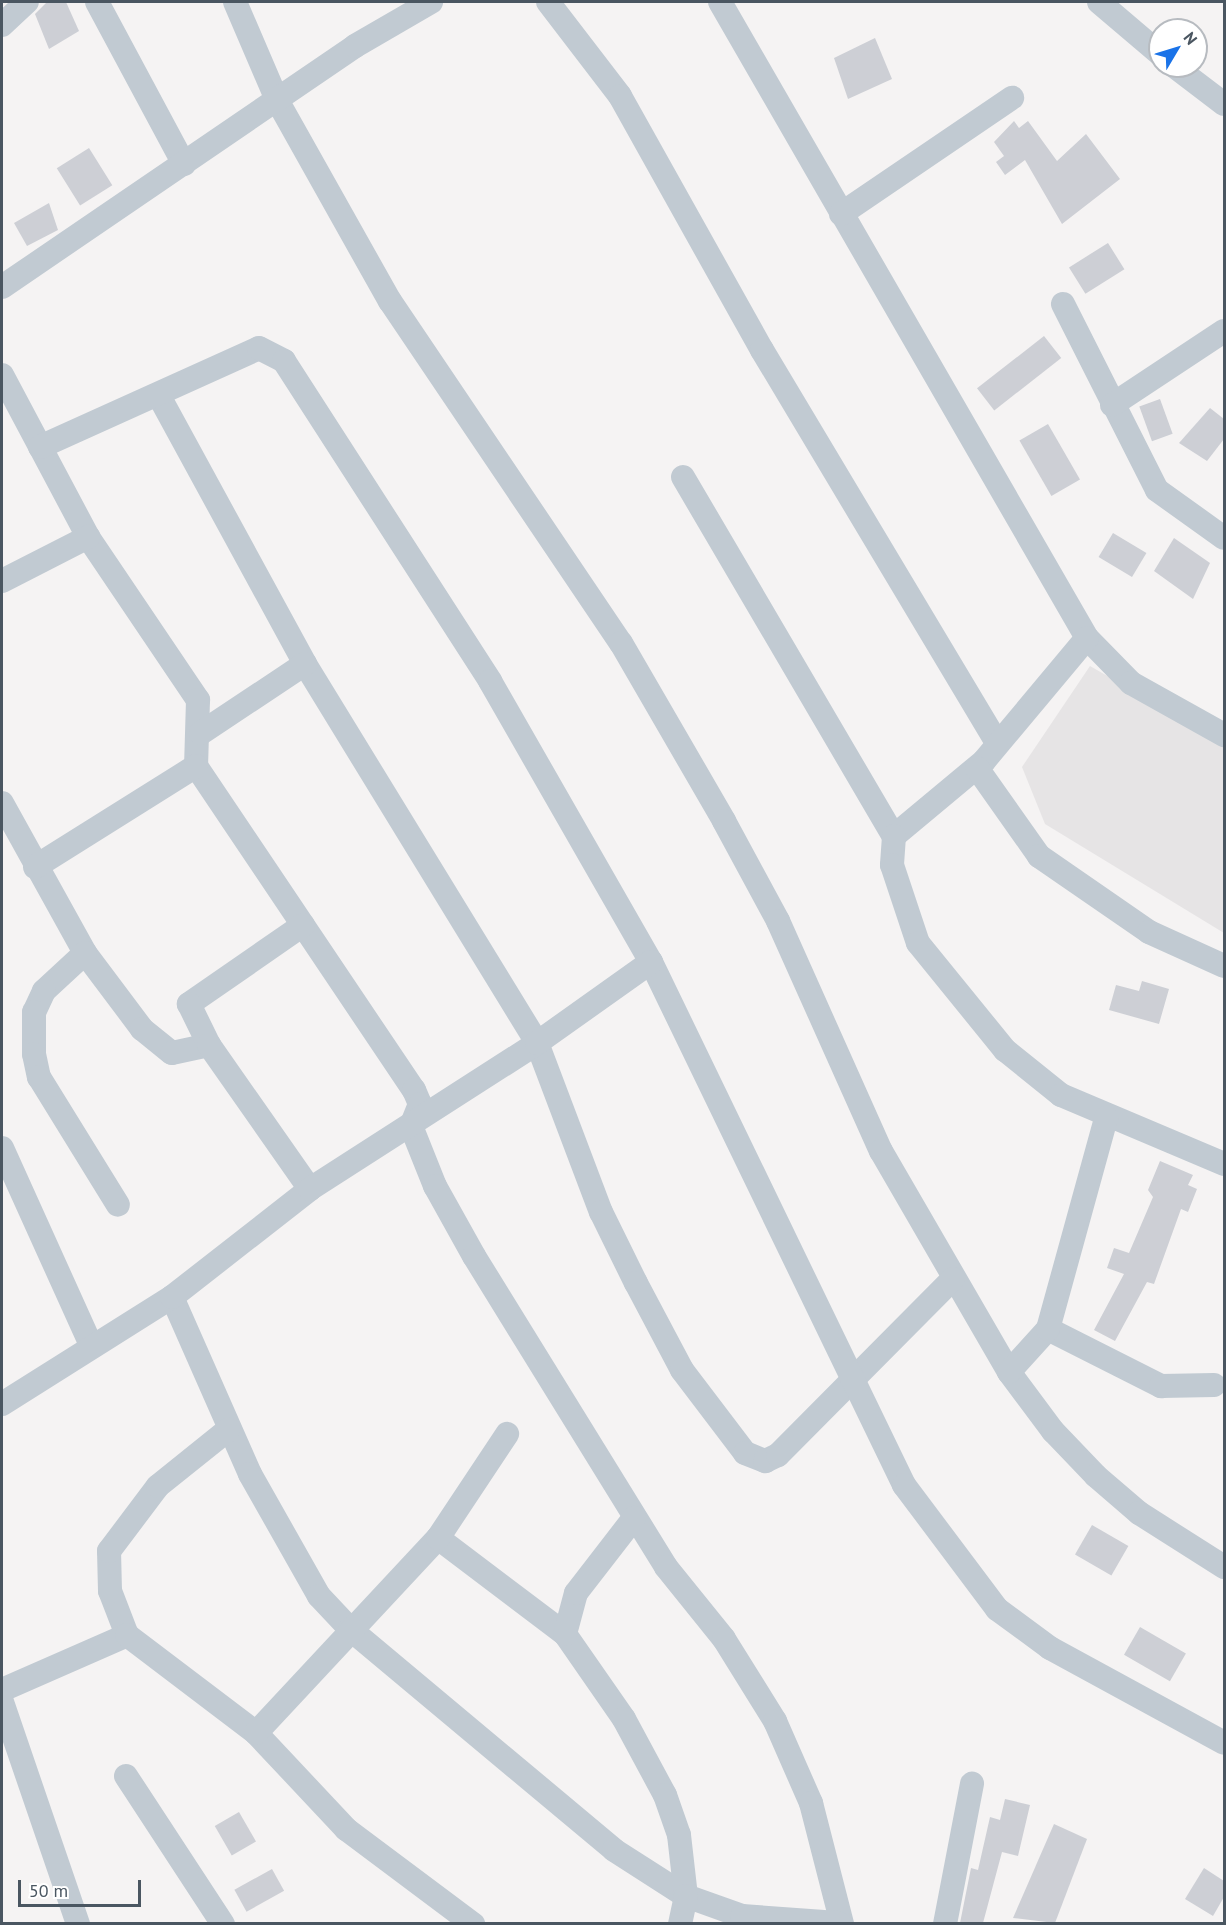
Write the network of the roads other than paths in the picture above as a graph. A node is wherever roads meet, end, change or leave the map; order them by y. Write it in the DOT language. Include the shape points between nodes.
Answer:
graph roads {
  1 [pos="27,2"];
  2 [pos="97,2"];
  3 [pos="235,2"];
  4 [pos="431,2"];
  5 [pos="548,2"];
  6 [pos="720,2"];
  7 [pos="1099,2"];
  8 [pos="406,8"];
  9 [pos="2,25"];
  10 [pos="1148,44"];
  11 [pos="1190,78"];
  12 [pos="1012,98"];
  13 [pos="277,100"];
  14 [pos="1224,104"];
  15 [pos="184,164"];
  16 [pos="842,214"];
  17 [pos="2,287"];
  18 [pos="1063,304"];
  19 [pos="1224,331"];
  20 [pos="2,375"];
  21 [pos="159,396"];
  22 [pos="1112,405"];
  23 [pos="40,447"];
  24 [pos="682,477"];
  25 [pos="88,537"];
  26 [pos="1224,538"];
  27 [pos="2,581"];
  28 [pos="1087,638"];
  29 [pos="305,664"];
  30 [pos="201,733"];
  31 [pos="1224,735"];
  32 [pos="997,743"];
  33 [pos="196,766"];
  34 [pos="977,768"];
  35 [pos="2,803"];
  36 [pos="894,836"];
  37 [pos="34,867"];
  38 [pos="303,925"];
  39 [pos="85,952"];
  40 [pos="651,962"];
  41 [pos="1224,966"];
  42 [pos="537,1043"];
  43 [pos="209,1045"];
  44 [pos="1106,1119"];
  45 [pos="411,1126"];
  46 [pos="2,1148"];
  47 [pos="1224,1164"];
  48 [pos="310,1189"];
  49 [pos="118,1205"];
  50 [pos="953,1279"];
  51 [pos="172,1297"];
  52 [pos="1048,1329"];
  53 [pos="92,1347"];
  54 [pos="854,1372"];
  55 [pos="1009,1372"];
  56 [pos="1214,1385"];
  57 [pos="2,1404"];
  58 [pos="228,1430"];
  59 [pos="507,1434"];
  60 [pos="634,1518"];
  61 [pos="438,1538"];
  62 [pos="1224,1567"];
  63 [pos="350,1629"];
  64 [pos="565,1634"];
  65 [pos="127,1635"];
  66 [pos="2,1690"];
  67 [pos="2,1702"];
  68 [pos="256,1733"];
  69 [pos="1224,1743"];
  70 [pos="126,1776"];
  71 [pos="972,1784"];
  72 [pos="686,1896"];
  73 [pos="78,1923"];
  74 [pos="223,1923"];
  75 [pos="473,1923"];
  76 [pos="680,1923"];
  77 [pos="840,1923"];
  78 [pos="945,1923"];
  1 -- 9 [label="street"];
  2 -- 15 [label="street"];
  3 -- 13 [label="street"];
  4 -- 8 [label="street"];
  5 -- 32 [label="street" via="620,96 786,391"];
  6 -- 16 [label="street"];
  7 -- 10 [label="street"];
  8 -- 13 [label="street"];
  11 -- 14 [label="street"];
  12 -- 16 [label="street"];
  13 -- 15 [label="street"];
  13 -- 50 [label="street" via="390,301 621,643 724,821 778,921 881,1151"];
  15 -- 17 [label="street"];
  16 -- 28 [label="street"];
  18 -- 22 [label="street"];
  19 -- 22 [label="street"];
  20 -- 23 [label="street"];
  21 -- 23 [label="street"];
  21 -- 29 [label="street"];
  21 -- 40 [label="street" via="259,348 284,361 490,681"];
  22 -- 26 [label="street" via="1157,490"];
  23 -- 25 [label="street"];
  24 -- 36 [label="street"];
  25 -- 27 [label="street"];
  25 -- 30 [label="street" via="198,700"];
  28 -- 31 [label="street" via="1131,683"];
  28 -- 32 [label="street"];
  29 -- 30 [label="street"];
  29 -- 42 [label="street"];
  30 -- 33 [label="street"];
  32 -- 34 [label="street"];
  33 -- 37 [label="street"];
  33 -- 38 [label="street"];
  34 -- 36 [label="street"];
  34 -- 41 [label="street" via="1039,856 1149,932"];
  35 -- 37 [label="street"];
  36 -- 44 [label="street" via="892,865 900,897 918,943 952,989 1005,1050 1061,1095"];
  37 -- 39 [label="street"];
  38 -- 43 [label="street" via="189,1004"];
  38 -- 45 [label="street" via="414,1090 420,1104"];
  39 -- 43 [label="street" via="142,1029 172,1053"];
  39 -- 49 [label="street" via="44,991 34,1012 34,1054 39,1077"];
  40 -- 42 [label="street"];
  40 -- 54 [label="street"];
  42 -- 45 [label="street"];
  42 -- 54 [label="street" via="601,1212 636,1283 682,1370 745,1453 765,1461 777,1455 815,1423"];
  43 -- 48 [label="street"];
  44 -- 47 [label="street"];
  44 -- 52 [label="street"];
  45 -- 48 [label="street"];
  45 -- 60 [label="street" via="435,1186 474,1256"];
  46 -- 53 [label="street"];
  48 -- 51 [label="street"];
  50 -- 54 [label="street"];
  50 -- 55 [label="street"];
  51 -- 53 [label="street"];
  51 -- 58 [label="street" via="220,1400"];
  52 -- 55 [label="street"];
  52 -- 56 [label="street" via="1161,1386"];
  53 -- 57 [label="street"];
  54 -- 69 [label="street" via="904,1485 997,1609 1050,1648"];
  55 -- 62 [label="street" via="1053,1431 1096,1476 1139,1513"];
  58 -- 63 [label="street" via="320,1596"];
  58 -- 65 [label="street" via="158,1486 109,1551 110,1591"];
  59 -- 61 [label="street"];
  60 -- 64 [label="street" via="576,1593"];
  60 -- 77 [label="street" via="724,1639 775,1721 811,1803"];
  61 -- 63 [label="street"];
  61 -- 64 [label="street"];
  63 -- 68 [label="street"];
  63 -- 72 [label="street" via="614,1850"];
  64 -- 72 [label="street" via="624,1719 665,1795 679,1835"];
  65 -- 66 [label="street"];
  65 -- 68 [label="street"];
  67 -- 73 [label="street"];
  68 -- 75 [label="street" via="346,1829"];
  70 -- 74 [label="street"];
  71 -- 78 [label="street"];
  72 -- 76 [label="street"];
  72 -- 77 [label="street" via="742,1916"];
}
